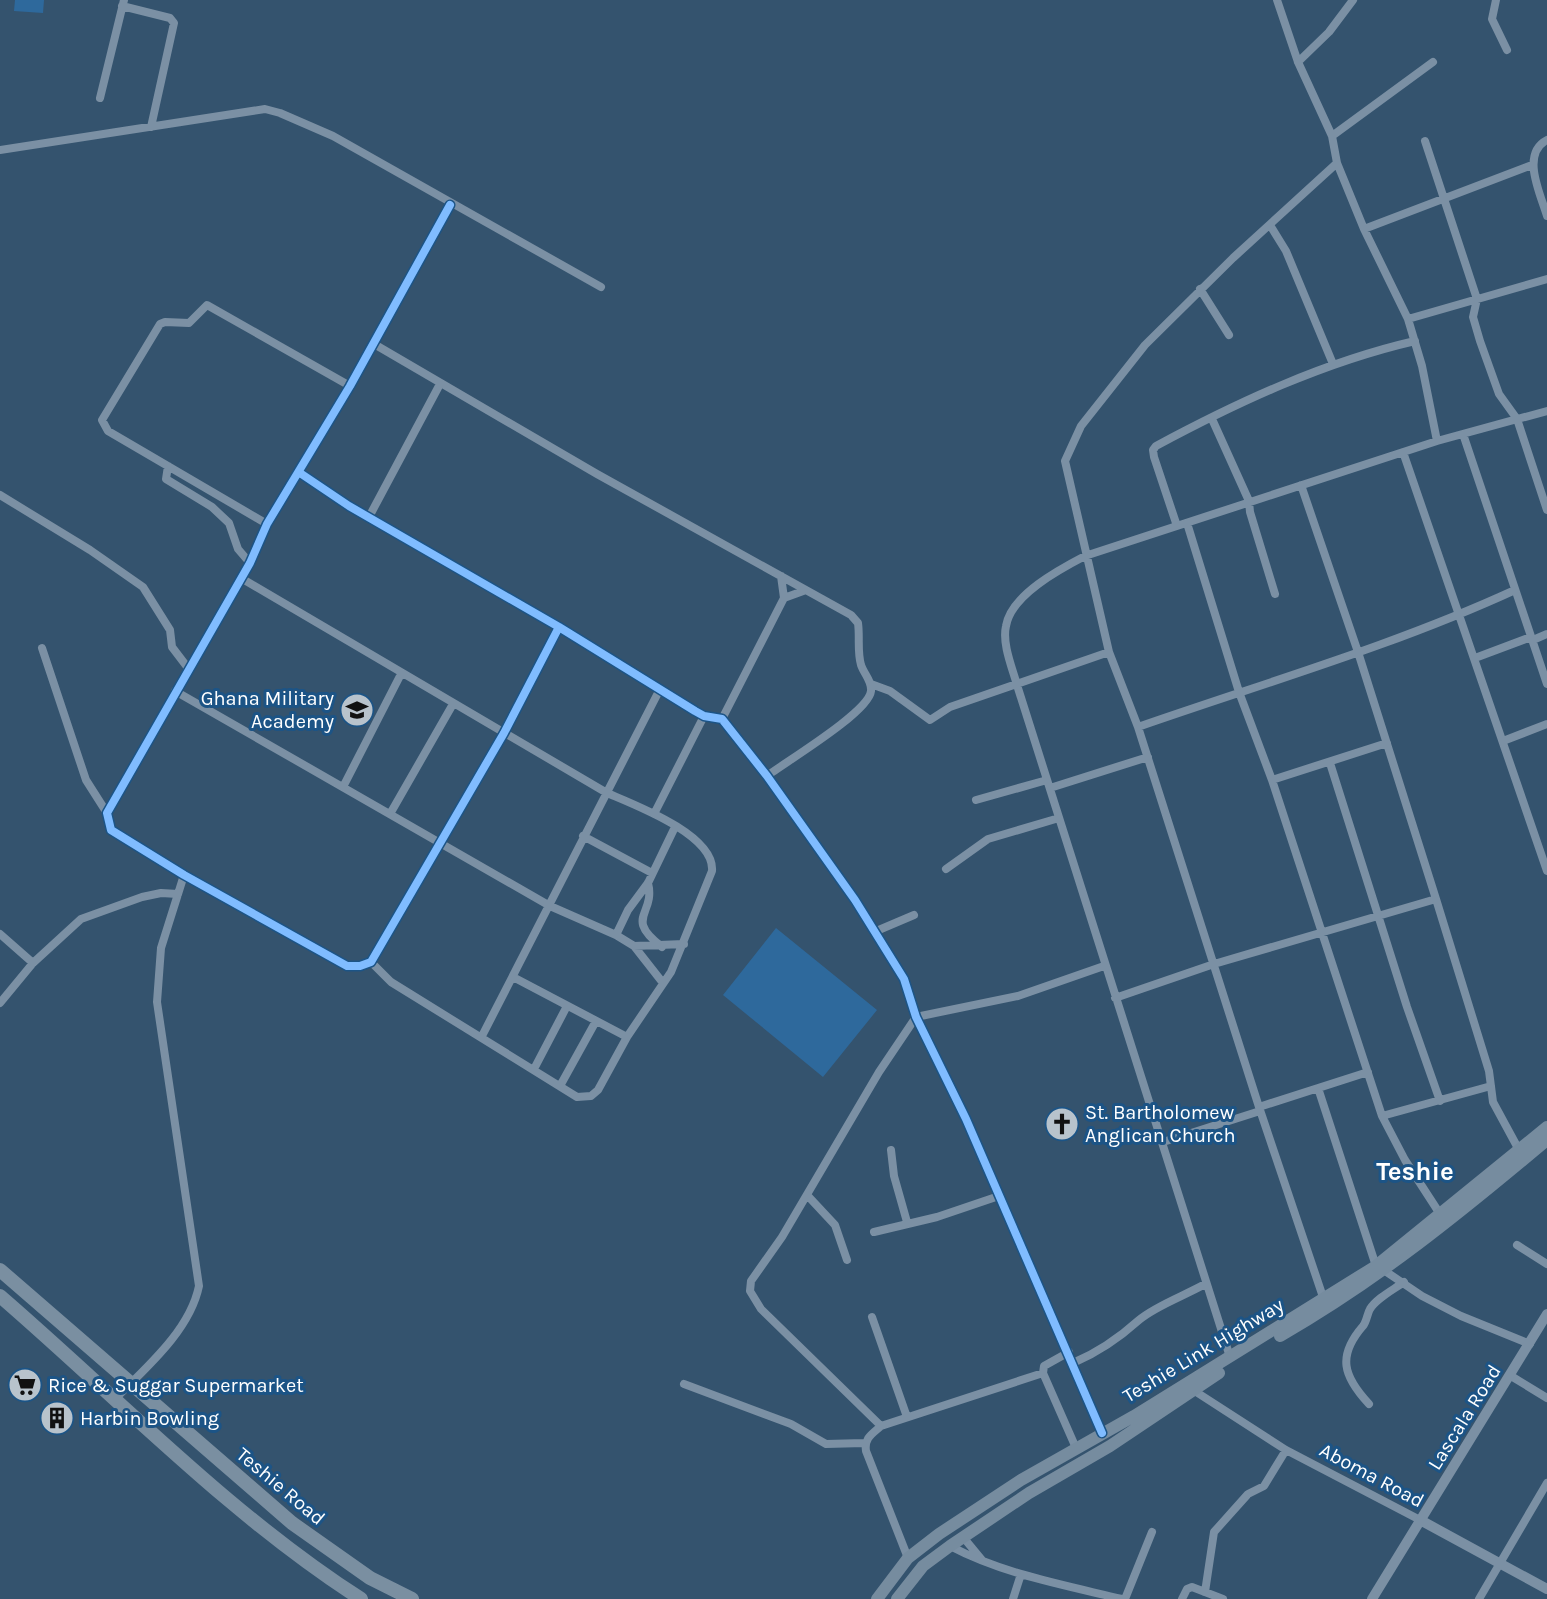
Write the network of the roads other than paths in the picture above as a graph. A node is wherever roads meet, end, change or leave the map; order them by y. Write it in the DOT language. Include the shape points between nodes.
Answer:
graph roads {
  1 [pos="1278,0"];
  2 [pos="1353,0"];
  3 [pos="1496,0"];
  4 [pos="123,3"];
  5 [pos="1507,50"];
  6 [pos="1298,62"];
  7 [pos="1433,62"];
  8 [pos="100,98"];
  9 [pos="151,127"];
  10 [pos="1332,136"];
  11 [pos="1547,140"];
  12 [pos="1425,141"];
  13 [pos="0,150"];
  14 [pos="1336,163"];
  15 [pos="1532,165"];
  16 [pos="1445,197"];
  17 [pos="450,205"];
  18 [pos="1547,216"];
  19 [pos="1270,225"];
  20 [pos="1364,229"];
  21 [pos="1547,279"];
  22 [pos="601,287"];
  23 [pos="1200,289"];
  24 [pos="1477,298"];
  25 [pos="1408,319"];
  26 [pos="1228,335"];
  27 [pos="1415,341"];
  28 [pos="374,344"];
  29 [pos="1333,364"];
  30 [pos="440,384"];
  31 [pos="350,386"];
  32 [pos="1547,411"];
  33 [pos="1212,419"];
  34 [pos="1517,419"];
  35 [pos="1463,434"];
  36 [pos="1437,441"];
  37 [pos="1403,452"];
  38 [pos="168,466"];
  39 [pos="300,473"];
  40 [pos="1301,485"];
  41 [pos="0,495"];
  42 [pos="1249,501"];
  43 [pos="1547,510"];
  44 [pos="369,517"];
  45 [pos="1187,523"];
  46 [pos="267,524"];
  47 [pos="1177,526"];
  48 [pos="1085,556"];
  49 [pos="250,563"];
  50 [pos="781,576"];
  51 [pos="241,578"];
  52 [pos="806,590"];
  53 [pos="1515,590"];
  54 [pos="1275,594"];
  55 [pos="784,598"];
  56 [pos="1460,615"];
  57 [pos="559,627"];
  58 [pos="1547,634"];
  59 [pos="1532,638"];
  60 [pos="42,648"];
  61 [pos="1109,652"];
  62 [pos="1358,652"];
  63 [pos="1475,658"];
  64 [pos="188,668"];
  65 [pos="401,674"];
  66 [pos="871,684"];
  67 [pos="1547,684"];
  68 [pos="1017,685"];
  69 [pos="660,689"];
  70 [pos="175,691"];
  71 [pos="1239,692"];
  72 [pos="453,704"];
  73 [pos="704,716"];
  74 [pos="722,719"];
  75 [pos="1547,724"];
  76 [pos="1138,727"];
  77 [pos="504,734"];
  78 [pos="1503,741"];
  79 [pos="1387,743"];
  80 [pos="1148,758"];
  81 [pos="1330,763"];
  82 [pos="767,776"];
  83 [pos="1272,780"];
  84 [pos="1049,784"];
  85 [pos="343,787"];
  86 [pos="607,793"];
  87 [pos="976,800"];
  88 [pos="107,813"];
  89 [pos="390,814"];
  90 [pos="654,814"];
  91 [pos="1059,818"];
  92 [pos="675,827"];
  93 [pos="583,836"];
  94 [pos="439,842"];
  95 [pos="946,869"];
  96 [pos="1547,871"];
  97 [pos="652,873"];
  98 [pos="184,875"];
  99 [pos="648,883"];
  100 [pos="178,894"];
  101 [pos="1436,899"];
  102 [pos="550,906"];
  103 [pos="914,915"];
  104 [pos="1378,918"];
  105 [pos="874,932"];
  106 [pos="0,934"];
  107 [pos="1322,934"];
  108 [pos="616,935"];
  109 [pos="684,944"];
  110 [pos="634,946"];
  111 [pos="662,947"];
  112 [pos="371,962"];
  113 [pos="33,963"];
  114 [pos="1214,964"];
  115 [pos="1104,966"];
  116 [pos="513,977"];
  117 [pos="663,983"];
  118 [pos="1115,998"];
  119 [pos="0,1003"];
  120 [pos="567,1006"];
  121 [pos="916,1017"];
  122 [pos="596,1021"];
  123 [pos="482,1036"];
  124 [pos="627,1037"];
  125 [pos="534,1069"];
  126 [pos="1368,1071"];
  127 [pos="560,1086"];
  128 [pos="1491,1086"];
  129 [pos="1318,1088"];
  130 [pos="1440,1101"];
  131 [pos="1260,1109"];
  132 [pos="1382,1116"];
  133 [pos="1547,1127"];
  134 [pos="1547,1140"];
  135 [pos="1163,1142"];
  136 [pos="891,1150"];
  137 [pos="1519,1150"];
  138 [pos="807,1195"];
  139 [pos="999,1196"];
  140 [pos="1440,1214"];
  141 [pos="907,1222"];
  142 [pos="874,1232"];
  143 [pos="1517,1245"];
  144 [pos="847,1260"];
  145 [pos="1547,1264"];
  146 [pos="1381,1268"];
  147 [pos="0,1270"];
  148 [pos="1404,1282"];
  149 [pos="1205,1284"];
  150 [pos="0,1296"];
  151 [pos="1324,1300"];
  152 [pos="872,1317"];
  153 [pos="1546,1317"];
  154 [pos="1530,1344"];
  155 [pos="1069,1352"];
  156 [pos="1230,1357"];
  157 [pos="1073,1362"];
  158 [pos="1043,1373"];
  159 [pos="1511,1376"];
  160 [pos="132,1382"];
  161 [pos="684,1384"];
  162 [pos="1189,1388"];
  163 [pos="116,1398"];
  164 [pos="1547,1398"];
  165 [pos="1369,1404"];
  166 [pos="907,1417"];
  167 [pos="881,1426"];
  168 [pos="1102,1433"];
  169 [pos="864,1443"];
  170 [pos="1076,1448"];
  171 [pos="1286,1450"];
  172 [pos="1547,1483"];
  173 [pos="1422,1521"];
  174 [pos="1152,1532"];
  175 [pos="963,1537"];
  176 [pos="950,1546"];
  177 [pos="908,1558"];
  178 [pos="982,1561"];
  179 [pos="1501,1564"];
  180 [pos="1021,1574"];
  181 [pos="1547,1589"];
  182 [pos="1205,1592"];
  183 [pos="361,1599"];
  184 [pos="412,1599"];
  185 [pos="877,1599"];
  186 [pos="897,1599"];
  187 [pos="1013,1599"];
  188 [pos="1123,1599"];
  189 [pos="1182,1599"];
  190 [pos="1223,1599"];
  191 [pos="1372,1599"];
  192 [pos="1479,1599"];
  1 -- 6 [label="street"];
  2 -- 6 [label="street" via="1329,33"];
  3 -- 5 [label="street" via="1492,19"];
  4 -- 8 [label="street"];
  4 -- 9 [label="street" via="171,18 174,23"];
  6 -- 10 [label="street"];
  7 -- 10 [label="street"];
  9 -- 13 [label="street"];
  9 -- 17 [label="street" via="265,109 333,136"];
  10 -- 14 [label="street"];
  11 -- 15 [label="street" via="1541,143"];
  12 -- 16 [label="street"];
  14 -- 19 [label="street"];
  14 -- 20 [label="street"];
  15 -- 16 [label="street"];
  15 -- 18 [label="street"];
  16 -- 20 [label="street"];
  16 -- 24 [label="street"];
  17 -- 22 [label="street"];
  17 -- 28 [label="street"];
  19 -- 23 [label="street"];
  19 -- 29 [label="street" via="1286,250"];
  20 -- 25 [label="street"];
  21 -- 24 [label="street"];
  23 -- 26 [label="street"];
  23 -- 48 [label="street" via="1118,376 1081,426 1067,453 1065,469"];
  24 -- 25 [label="street"];
  24 -- 34 [label="street" via="1473,317 1480,341 1499,394"];
  25 -- 27 [label="street"];
  27 -- 29 [label="street"];
  27 -- 36 [label="street"];
  28 -- 30 [label="street"];
  28 -- 31 [label="street"];
  29 -- 33 [label="street"];
  30 -- 44 [label="street"];
  30 -- 50 [label="street"];
  31 -- 38 [label="street" via="207,305 189,323 160,324 102,420 108,431"];
  31 -- 39 [label="street"];
  32 -- 34 [label="street"];
  33 -- 42 [label="street"];
  33 -- 47 [label="street" via="1154,450"];
  34 -- 35 [label="street"];
  34 -- 43 [label="street"];
  35 -- 36 [label="street"];
  35 -- 53 [label="street"];
  36 -- 37 [label="street"];
  37 -- 40 [label="street"];
  37 -- 56 [label="street"];
  38 -- 46 [label="street"];
  38 -- 49 [label="street" via="166,479 212,507 229,524 238,549"];
  39 -- 44 [label="street"];
  39 -- 46 [label="street"];
  40 -- 42 [label="street"];
  40 -- 62 [label="street"];
  41 -- 64 [label="street" via="143,587 166,622 172,647"];
  42 -- 45 [label="street"];
  42 -- 54 [label="street"];
  44 -- 57 [label="street"];
  45 -- 47 [label="street"];
  45 -- 71 [label="street"];
  46 -- 49 [label="street"];
  47 -- 48 [label="street"];
  48 -- 61 [label="street"];
  48 -- 68 [label="street" via="1039,584 1021,600 1006,623 1005,637"];
  49 -- 51 [label="street"];
  50 -- 52 [label="street"];
  50 -- 55 [label="street"];
  51 -- 64 [label="street"];
  51 -- 65 [label="street"];
  52 -- 55 [label="street"];
  52 -- 66 [label="street" via="851,615 858,623 858,651"];
  53 -- 56 [label="street"];
  53 -- 59 [label="street"];
  55 -- 74 [label="street"];
  56 -- 62 [label="street"];
  56 -- 63 [label="street"];
  57 -- 69 [label="street"];
  57 -- 77 [label="street"];
  58 -- 59 [label="street"];
  59 -- 63 [label="street"];
  59 -- 67 [label="street"];
  60 -- 88 [label="street" via="86,780"];
  61 -- 68 [label="street"];
  61 -- 76 [label="street"];
  62 -- 71 [label="street"];
  62 -- 79 [label="street"];
  63 -- 78 [label="street"];
  64 -- 70 [label="street"];
  65 -- 72 [label="street"];
  65 -- 85 [label="street"];
  66 -- 68 [label="street" via="890,691 930,720 950,707"];
  66 -- 82 [label="street" via="866,703 848,720"];
  68 -- 84 [label="street"];
  69 -- 73 [label="street"];
  69 -- 86 [label="street"];
  70 -- 85 [label="street"];
  70 -- 88 [label="street"];
  71 -- 76 [label="street"];
  71 -- 83 [label="street"];
  72 -- 77 [label="street"];
  72 -- 89 [label="street"];
  73 -- 74 [label="street"];
  73 -- 90 [label="street"];
  74 -- 82 [label="street"];
  75 -- 78 [label="street"];
  76 -- 80 [label="street"];
  77 -- 86 [label="street"];
  77 -- 94 [label="street"];
  78 -- 96 [label="street"];
  79 -- 81 [label="street"];
  79 -- 101 [label="street"];
  80 -- 84 [label="street"];
  80 -- 114 [label="street"];
  81 -- 83 [label="street"];
  81 -- 104 [label="street"];
  82 -- 105 [label="street"];
  83 -- 107 [label="street"];
  84 -- 87 [label="street"];
  84 -- 91 [label="street"];
  85 -- 89 [label="street"];
  86 -- 90 [label="street"];
  86 -- 93 [label="street"];
  88 -- 98 [label="street" via="111,830"];
  89 -- 94 [label="street"];
  90 -- 92 [label="street"];
  91 -- 95 [label="street" via="988,839"];
  91 -- 115 [label="street"];
  92 -- 97 [label="street"];
  92 -- 109 [label="street" via="705,849 713,862"];
  93 -- 97 [label="street"];
  93 -- 102 [label="street"];
  94 -- 102 [label="street"];
  94 -- 112 [label="street"];
  97 -- 99 [label="street"];
  98 -- 100 [label="street"];
  98 -- 112 [label="street" via="347,966"];
  99 -- 108 [label="street"];
  99 -- 111 [label="street" via="651,895 641,920 644,931"];
  100 -- 113 [label="street" via="142,897 81,919"];
  100 -- 160 [label="street" via="161,948 157,1002 199,1286 195,1305 182,1326"];
  101 -- 104 [label="street"];
  101 -- 128 [label="street"];
  102 -- 108 [label="street"];
  102 -- 116 [label="street"];
  103 -- 105 [label="street"];
  104 -- 107 [label="street"];
  104 -- 130 [label="street"];
  105 -- 121 [label="street" via="904,979"];
  106 -- 113 [label="street"];
  107 -- 114 [label="street"];
  107 -- 126 [label="street"];
  108 -- 110 [label="street"];
  109 -- 111 [label="street"];
  109 -- 117 [label="street"];
  110 -- 111 [label="street"];
  110 -- 117 [label="street"];
  112 -- 123 [label="street" via="392,982"];
  113 -- 119 [label="street"];
  114 -- 118 [label="street"];
  114 -- 131 [label="street"];
  115 -- 118 [label="street"];
  115 -- 121 [label="street" via="1018,996"];
  116 -- 120 [label="street"];
  116 -- 123 [label="street"];
  117 -- 124 [label="street"];
  118 -- 135 [label="street"];
  120 -- 122 [label="street"];
  120 -- 125 [label="street"];
  121 -- 138 [label="street"];
  121 -- 139 [label="street"];
  122 -- 124 [label="street"];
  122 -- 127 [label="street"];
  123 -- 125 [label="street"];
  124 -- 127 [label="street" via="591,1096 577,1097"];
  125 -- 127 [label="street"];
  126 -- 129 [label="street"];
  126 -- 132 [label="street"];
  128 -- 130 [label="street"];
  128 -- 137 [label="street" via="1493,1102"];
  129 -- 131 [label="street"];
  129 -- 146 [label="street"];
  130 -- 132 [label="street"];
  131 -- 135 [label="street"];
  131 -- 151 [label="street"];
  132 -- 140 [label="street"];
  133 -- 137 [label="main road, Teshie Link Highway"];
  134 -- 146 [label="main road, Teshie Link Highway" via="1462,1211"];
  135 -- 149 [label="street"];
  136 -- 141 [label="street"];
  137 -- 140 [label="main road, Teshie Link Highway"];
  138 -- 144 [label="street" via="835,1225"];
  138 -- 167 [label="street" via="751,1281 750,1291 762,1309"];
  139 -- 141 [label="street"];
  139 -- 155 [label="street" via="1035,1284"];
  140 -- 146 [label="main road, Teshie Link Highway"];
  141 -- 142 [label="street"];
  143 -- 145 [label="street"];
  146 -- 148 [label="street"];
  146 -- 151 [label="main road, Teshie Link Highway"];
  146 -- 162 [label="main road, Teshie Link Highway" via="1329,1308"];
  147 -- 160 [label="main road, Teshie Road"];
  148 -- 154 [label="street" via="1461,1316"];
  148 -- 165 [label="street" via="1370,1310 1348,1348 1345,1368 1356,1390"];
  149 -- 156 [label="street"];
  149 -- 157 [label="street" via="1140,1320 1092,1355"];
  150 -- 163 [label="main road"];
  151 -- 156 [label="main road, Teshie Link Highway"];
  152 -- 166 [label="street"];
  153 -- 154 [label="street, Lascala Road"];
  154 -- 159 [label="street, Lascala Road"];
  155 -- 157 [label="street"];
  155 -- 158 [label="street" via="1044,1366"];
  156 -- 162 [label="main road, Teshie Link Highway"];
  157 -- 168 [label="street"];
  158 -- 166 [label="street"];
  158 -- 170 [label="street"];
  159 -- 164 [label="street"];
  159 -- 173 [label="street, Lascala Road"];
  160 -- 163 [label="street"];
  160 -- 184 [label="main road, Teshie Road" via="291,1523 370,1578"];
  161 -- 169 [label="street" via="791,1424 826,1444"];
  162 -- 168 [label="main road, Teshie Link Highway"];
  162 -- 171 [label="street, Aboma Road"];
  162 -- 175 [label="main road, Teshie Link Highway"];
  163 -- 183 [label="main road" via="286,1547"];
  166 -- 167 [label="street"];
  167 -- 169 [label="street"];
  168 -- 170 [label="main road, Teshie Link Highway"];
  169 -- 177 [label="street"];
  170 -- 177 [label="main road, Teshie Link Highway" via="957,1522"];
  171 -- 173 [label="street, Aboma Road"];
  171 -- 182 [label="street" via="1264,1486 1241,1500 1214,1532"];
  172 -- 179 [label="street"];
  173 -- 179 [label="street, Aboma Road"];
  173 -- 191 [label="street, Lascala Road"];
  174 -- 188 [label="street"];
  175 -- 176 [label="main road, Teshie Link Highway"];
  175 -- 178 [label="street"];
  176 -- 178 [label="street"];
  176 -- 186 [label="main road, Teshie Link Highway" via="923,1566"];
  177 -- 185 [label="main road, Teshie Link Highway"];
  178 -- 180 [label="street"];
  179 -- 181 [label="street, Aboma Road"];
  179 -- 192 [label="street"];
  180 -- 187 [label="street"];
  180 -- 188 [label="street"];
  182 -- 189 [label="street" via="1192,1587"];
  182 -- 190 [label="street"];
}
